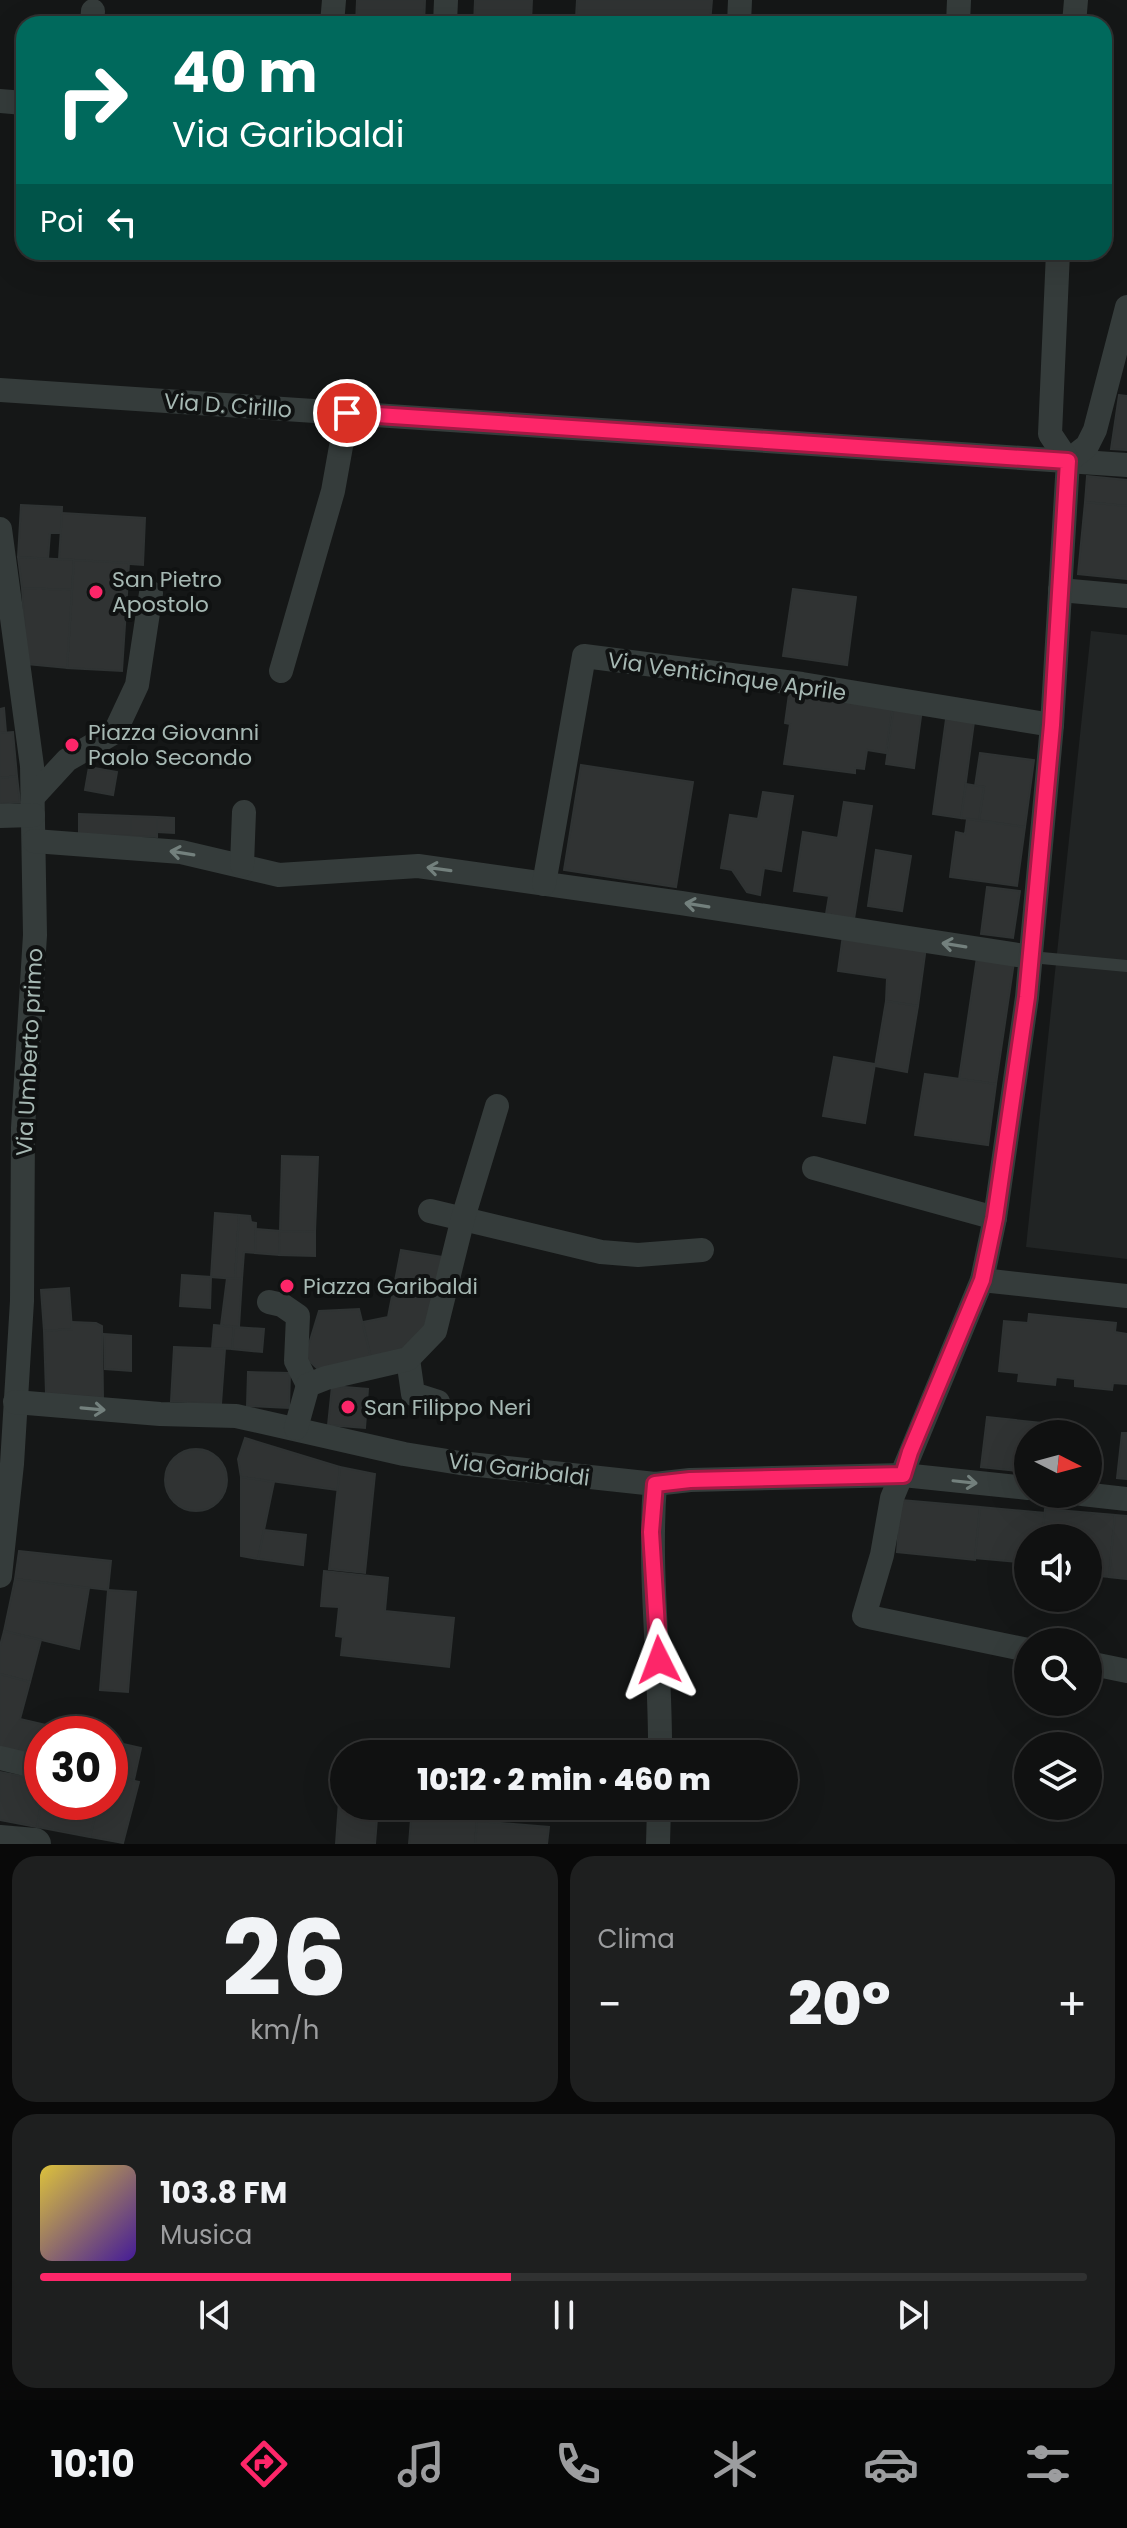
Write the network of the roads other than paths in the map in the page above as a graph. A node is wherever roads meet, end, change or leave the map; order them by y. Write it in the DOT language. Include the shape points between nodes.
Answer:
graph roads {
  1 [pos="1058,260"];
  2 [pos="1127,307"];
  3 [pos="0,390"];
  4 [pos="347,413"];
  5 [pos="1068,461"];
  6 [pos="1127,465"];
  7 [pos="0,529"];
  8 [pos="1060,590"];
  9 [pos="151,593"];
  10 [pos="1127,596"];
  11 [pos="281,671"];
  12 [pos="1052,725"];
  13 [pos="33,806"];
  14 [pos="244,812"];
  15 [pos="0,816"];
  16 [pos="34,841"];
  17 [pos="242,865"];
  18 [pos="544,884"];
  19 [pos="1031,957"];
  20 [pos="1127,966"];
  21 [pos="497,1106"];
  22 [pos="11,1127"];
  23 [pos="814,1168"];
  24 [pos="430,1211"];
  25 [pos="463,1218"];
  26 [pos="995,1218"];
  27 [pos="702,1250"];
  28 [pos="982,1280"];
  29 [pos="1127,1296"];
  30 [pos="269,1302"];
  31 [pos="408,1359"];
  32 [pos="308,1385"];
  33 [pos="15,1402"];
  34 [pos="438,1402"];
  35 [pos="296,1428"];
  36 [pos="903,1475"];
  37 [pos="655,1484"];
  38 [pos="1014,1487"];
  39 [pos="1102,1496"];
  40 [pos="1127,1499"];
  41 [pos="0,1576"];
  42 [pos="1014,1647"];
  43 [pos="1102,1666"];
  44 [pos="1127,1671"];
  45 [pos="660,1740"];
  46 [pos="0,1758"];
  47 [pos="24,1764"];
  48 [pos="659,1820"];
  49 [pos="658,1844"];
  1 -- 5 [label="street" via="1050,434"];
  2 -- 5 [label="street" via="1095,430 1087,446"];
  3 -- 4 [label="street, Via D. Cirillo"];
  4 -- 5 [label="street, Via D. Cirillo"];
  4 -- 11 [label="street" via="333,491"];
  5 -- 6 [label="street, Via D. Cirillo"];
  5 -- 8 [label="street"];
  7 -- 13 [label="street, Via Umberto primo"];
  8 -- 10 [label="street"];
  8 -- 12 [label="street"];
  9 -- 13 [label="street" via="137,685 115,732 67,760"];
  12 -- 18 [label="street, Via Venticinque Aprile" via="802,684 584,656"];
  12 -- 19 [label="street"];
  13 -- 15 [label="street"];
  13 -- 16 [label="street, Via Umberto primo"];
  14 -- 17 [label="street"];
  17 -- 16 [label="street, one-way" via="181,852"];
  16 -- 22 [label="street, Via Umberto primo" via="34,973"];
  18 -- 17 [label="street, one-way" via="418,866 294,876"];
  19 -- 18 [label="street, one-way"];
  19 -- 20 [label="lane"];
  19 -- 26 [label="street"];
  21 -- 25 [label="street"];
  22 -- 33 [label="street, Via Umberto primo" via="22,1301"];
  23 -- 26 [label="street"];
  24 -- 25 [label="street"];
  25 -- 27 [label="street" via="601,1252"];
  25 -- 31 [label="street" via="435,1331"];
  26 -- 28 [label="street"];
  28 -- 29 [label="street"];
  28 -- 36 [label="street"];
  30 -- 32 [label="street" via="298,1316 296,1361"];
  31 -- 32 [label="street"];
  31 -- 34 [label="street" via="413,1394"];
  32 -- 35 [label="street"];
  33 -- 35 [label="street, Via Garibaldi, one-way" via="236,1416"];
  33 -- 41 [label="street, Via Umberto primo"];
  35 -- 37 [label="street, Via Garibaldi" via="460,1463"];
  36 -- 37 [label="street, Via Garibaldi"];
  36 -- 38 [label="street, Via Garibaldi, one-way"];
  36 -- 42 [label="street" via="892,1498 864,1616"];
  37 -- 45 [label="street" via="651,1532"];
  39 -- 40 [label="street"];
  43 -- 44 [label="street"];
  46 -- 47 [label="street"];
  48 -- 49 [label="street"];
}
